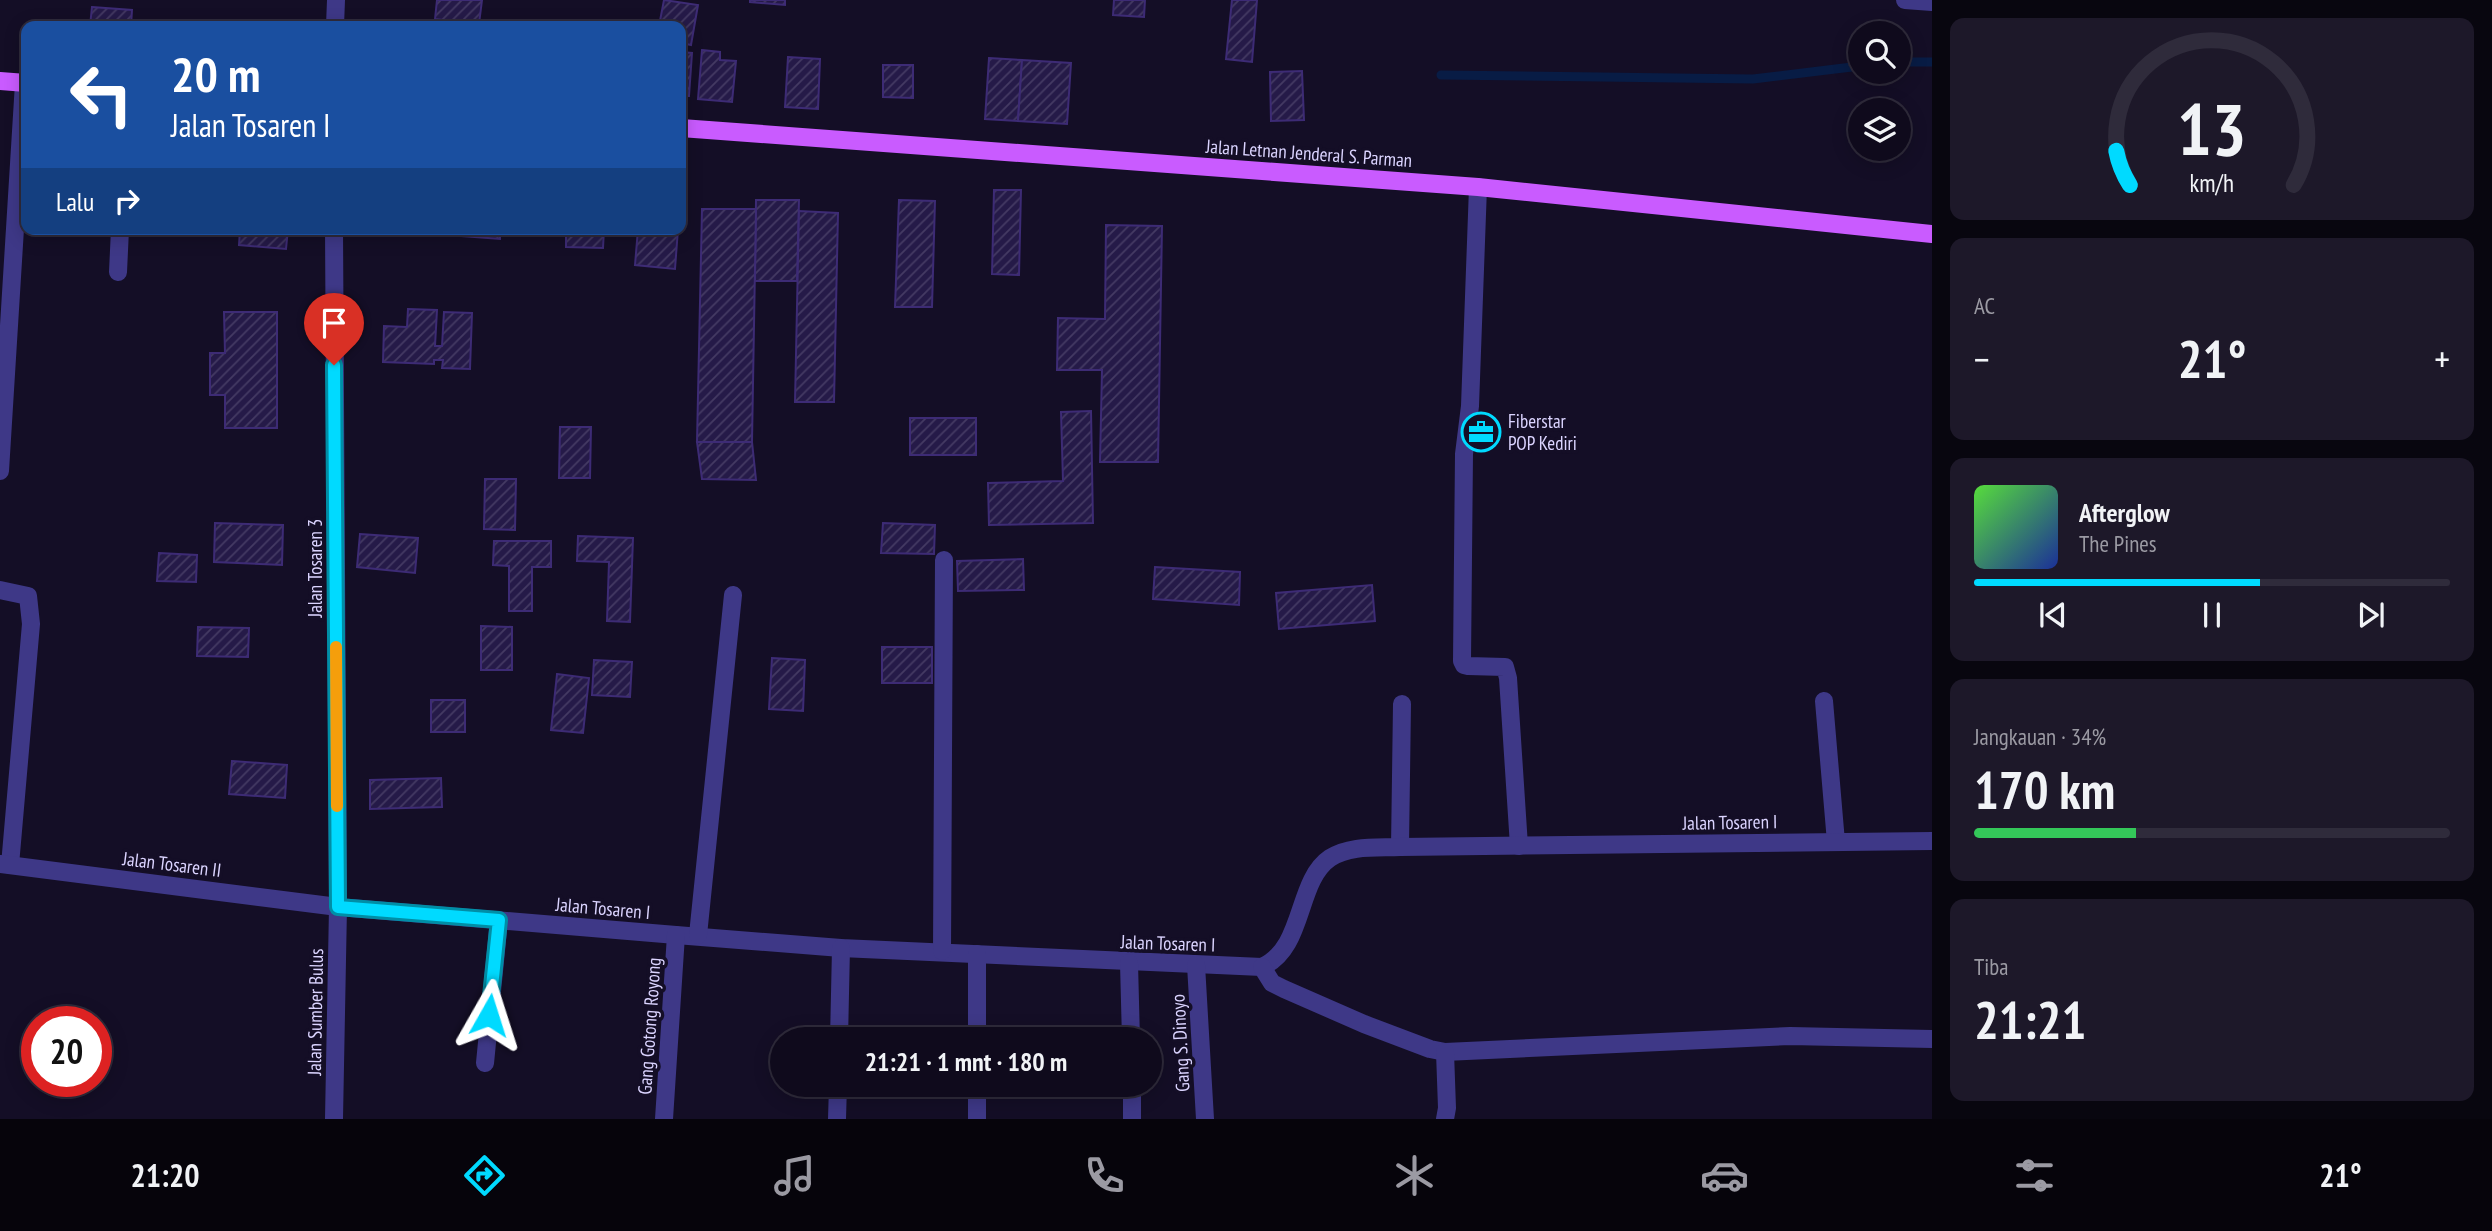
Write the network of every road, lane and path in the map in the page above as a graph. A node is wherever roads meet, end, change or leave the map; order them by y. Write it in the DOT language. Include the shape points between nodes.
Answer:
graph roads {
  1 [pos="336,0"];
  2 [pos="1905,0"];
  3 [pos="1932,2"];
  4 [pos="335,21"];
  5 [pos="0,81"];
  6 [pos="21,83"];
  7 [pos="686,128"];
  8 [pos="21,145"];
  9 [pos="1478,187"];
  10 [pos="1932,234"];
  11 [pos="120,235"];
  12 [pos="334,235"];
  13 [pos="118,272"];
  14 [pos="0,471"];
  15 [pos="944,560"];
  16 [pos="0,590"];
  17 [pos="733,594"];
  18 [pos="1825,701"];
  19 [pos="1402,704"];
  20 [pos="1932,841"];
  21 [pos="1836,842"];
  22 [pos="1519,845"];
  23 [pos="1400,847"];
  24 [pos="5,864"];
  25 [pos="338,907"];
  26 [pos="499,920"];
  27 [pos="676,935"];
  28 [pos="698,935"];
  29 [pos="841,948"];
  30 [pos="942,951"];
  31 [pos="977,954"];
  32 [pos="1129,963"];
  33 [pos="1196,965"];
  34 [pos="1262,967"];
  35 [pos="839,1027"];
  36 [pos="977,1027"];
  37 [pos="1131,1027"];
  38 [pos="1932,1039"];
  39 [pos="1445,1052"];
  40 [pos="485,1063"];
  41 [pos="838,1097"];
  42 [pos="977,1097"];
  43 [pos="1132,1097"];
  44 [pos="334,1119"];
  45 [pos="664,1119"];
  46 [pos="837,1119"];
  47 [pos="977,1119"];
  48 [pos="1132,1119"];
  49 [pos="1205,1119"];
  50 [pos="1445,1119"];
  1 -- 4 [label="street"];
  2 -- 3 [label="street"];
  5 -- 6 [label="main road"];
  7 -- 9 [label="main road, Jalan Letnan Jenderal S. Parman"];
  8 -- 14 [label="street"];
  9 -- 10 [label="main road, Jalan Letnan Jenderal S. Parman"];
  9 -- 22 [label="street" via="1471,406 1464,454 1462,661 1468,666 1505,667"];
  11 -- 13 [label="street"];
  12 -- 25 [label="street, Jalan Tosaren 3"];
  15 -- 30 [label="street"];
  16 -- 24 [label="street" via="28,596 31,624"];
  17 -- 28 [label="street"];
  18 -- 21 [label="street"];
  19 -- 23 [label="street"];
  20 -- 21 [label="street, Jalan Tosaren I"];
  21 -- 22 [label="street, Jalan Tosaren I"];
  22 -- 23 [label="street, Jalan Tosaren I"];
  23 -- 34 [label="street, Jalan Tosaren I" via="1353,849 1329,859 1315,875 1276,961"];
  24 -- 25 [label="street, Jalan Tosaren II"];
  25 -- 26 [label="street, Jalan Tosaren I"];
  25 -- 44 [label="street, Jalan Sumber Bulus"];
  26 -- 27 [label="street, Jalan Tosaren I"];
  26 -- 40 [label="street"];
  27 -- 28 [label="street, Jalan Tosaren I"];
  27 -- 45 [label="street, Gang Gotong Royong"];
  28 -- 29 [label="street, Jalan Tosaren I"];
  29 -- 30 [label="street, Jalan Tosaren I"];
  29 -- 35 [label="street"];
  30 -- 31 [label="street, Jalan Tosaren I"];
  31 -- 32 [label="street, Jalan Tosaren I"];
  31 -- 36 [label="street"];
  32 -- 33 [label="street, Jalan Tosaren I"];
  32 -- 37 [label="street"];
  33 -- 34 [label="street, Jalan Tosaren I"];
  33 -- 49 [label="street, Gang S. Dinoyo"];
  34 -- 39 [label="street" via="1272,983 1284,989"];
  38 -- 39 [label="street" via="1790,1036"];
  39 -- 50 [label="street"];
  41 -- 46 [label="street"];
  42 -- 47 [label="street"];
  43 -- 48 [label="street"];
}
